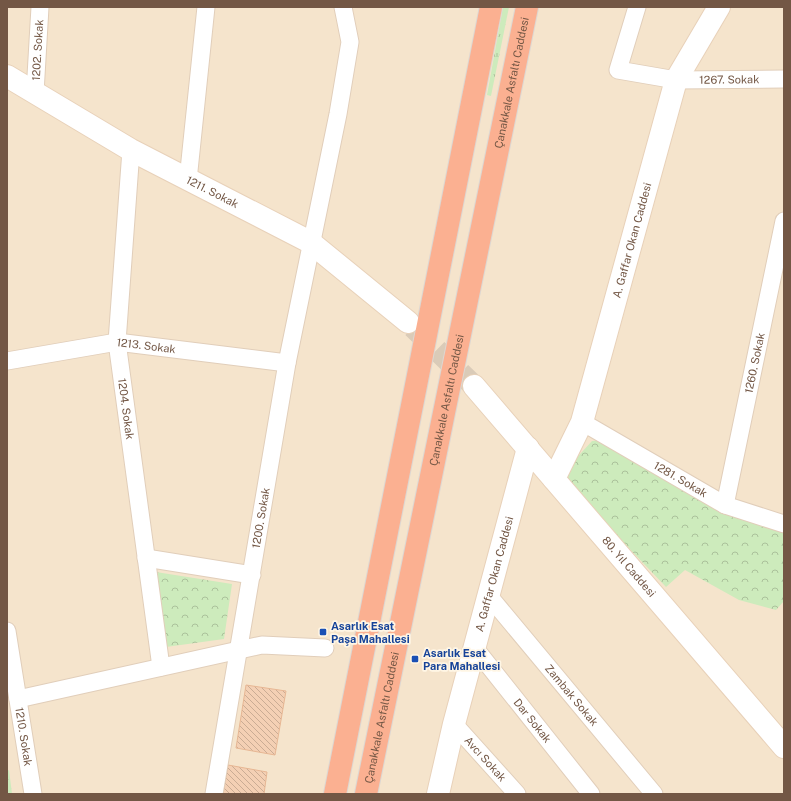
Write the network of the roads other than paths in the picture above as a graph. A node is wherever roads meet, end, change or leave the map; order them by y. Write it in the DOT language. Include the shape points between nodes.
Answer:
graph roads {
  1 [pos="40,7"];
  2 [pos="206,7"];
  3 [pos="343,7"];
  4 [pos="491,7"];
  5 [pos="526,7"];
  6 [pos="637,7"];
  7 [pos="719,7"];
  8 [pos="7,76"];
  9 [pos="784,79"];
  10 [pos="676,80"];
  11 [pos="35,92"];
  12 [pos="131,150"];
  13 [pos="188,180"];
  14 [pos="784,222"];
  15 [pos="310,242"];
  16 [pos="408,322"];
  17 [pos="117,342"];
  18 [pos="7,360"];
  19 [pos="287,363"];
  20 [pos="474,386"];
  21 [pos="582,422"];
  22 [pos="528,448"];
  23 [pos="554,479"];
  24 [pos="725,505"];
  25 [pos="784,524"];
  26 [pos="146,558"];
  27 [pos="252,575"];
  28 [pos="489,596"];
  29 [pos="7,631"];
  30 [pos="325,648"];
  31 [pos="474,648"];
  32 [pos="239,650"];
  33 [pos="161,667"];
  34 [pos="18,699"];
  35 [pos="454,724"];
  36 [pos="784,747"];
  37 [pos="33,794"];
  38 [pos="214,794"];
  39 [pos="335,794"];
  40 [pos="366,794"];
  41 [pos="438,794"];
  42 [pos="517,794"];
  43 [pos="591,794"];
  44 [pos="654,794"];
  1 -- 11 [label="street, 1202. Sokak"];
  2 -- 13 [label="street"];
  3 -- 15 [label="street, 1200. Sokak" via="350,42 338,114"];
  4 -- 39 [label="highway"];
  5 -- 40 [label="highway, Çanakkale Asfaltı Caddesi"];
  6 -- 10 [label="street, 1267. Sokak" via="618,70"];
  7 -- 10 [label="street, A. Gaffar Okan Caddesi"];
  8 -- 11 [label="street, 1211. Sokak"];
  9 -- 10 [label="street, 1267. Sokak"];
  10 -- 21 [label="street, A. Gaffar Okan Caddesi"];
  11 -- 12 [label="street, 1211. Sokak"];
  12 -- 13 [label="street, 1211. Sokak"];
  12 -- 17 [label="street, 1204. Sokak"];
  13 -- 15 [label="street, 1211. Sokak"];
  14 -- 24 [label="street, 1260. Sokak"];
  15 -- 16 [label="street, 1211. Sokak"];
  15 -- 19 [label="street, 1200. Sokak"];
  17 -- 18 [label="street, 1213. Sokak"];
  17 -- 19 [label="street, 1213. Sokak"];
  17 -- 26 [label="street, 1204. Sokak"];
  19 -- 27 [label="street, 1200. Sokak"];
  20 -- 22 [label="street, 80. Yıl Caddesi"];
  21 -- 23 [label="street, A. Gaffar Okan Caddesi"];
  21 -- 24 [label="street, 1281. Sokak"];
  22 -- 23 [label="street, 80. Yıl Caddesi"];
  22 -- 28 [label="street, A. Gaffar Okan Caddesi"];
  23 -- 36 [label="street, 80. Yıl Caddesi"];
  24 -- 25 [label="street, 1281. Sokak"];
  26 -- 27 [label="street"];
  26 -- 33 [label="street, 1204. Sokak"];
  27 -- 32 [label="street, 1200. Sokak"];
  28 -- 31 [label="street, A. Gaffar Okan Caddesi"];
  28 -- 44 [label="street, Zambak Sokak"];
  29 -- 34 [label="street, 1210. Sokak"];
  30 -- 32 [label="street" via="262,646"];
  31 -- 35 [label="street, A. Gaffar Okan Caddesi"];
  31 -- 43 [label="street, Dar Sokak"];
  32 -- 33 [label="street"];
  32 -- 38 [label="street, 1200. Sokak"];
  33 -- 34 [label="street"];
  34 -- 37 [label="street, 1210. Sokak"];
  35 -- 41 [label="street, A. Gaffar Okan Caddesi"];
  35 -- 42 [label="street, Avcı Sokak"];
}
